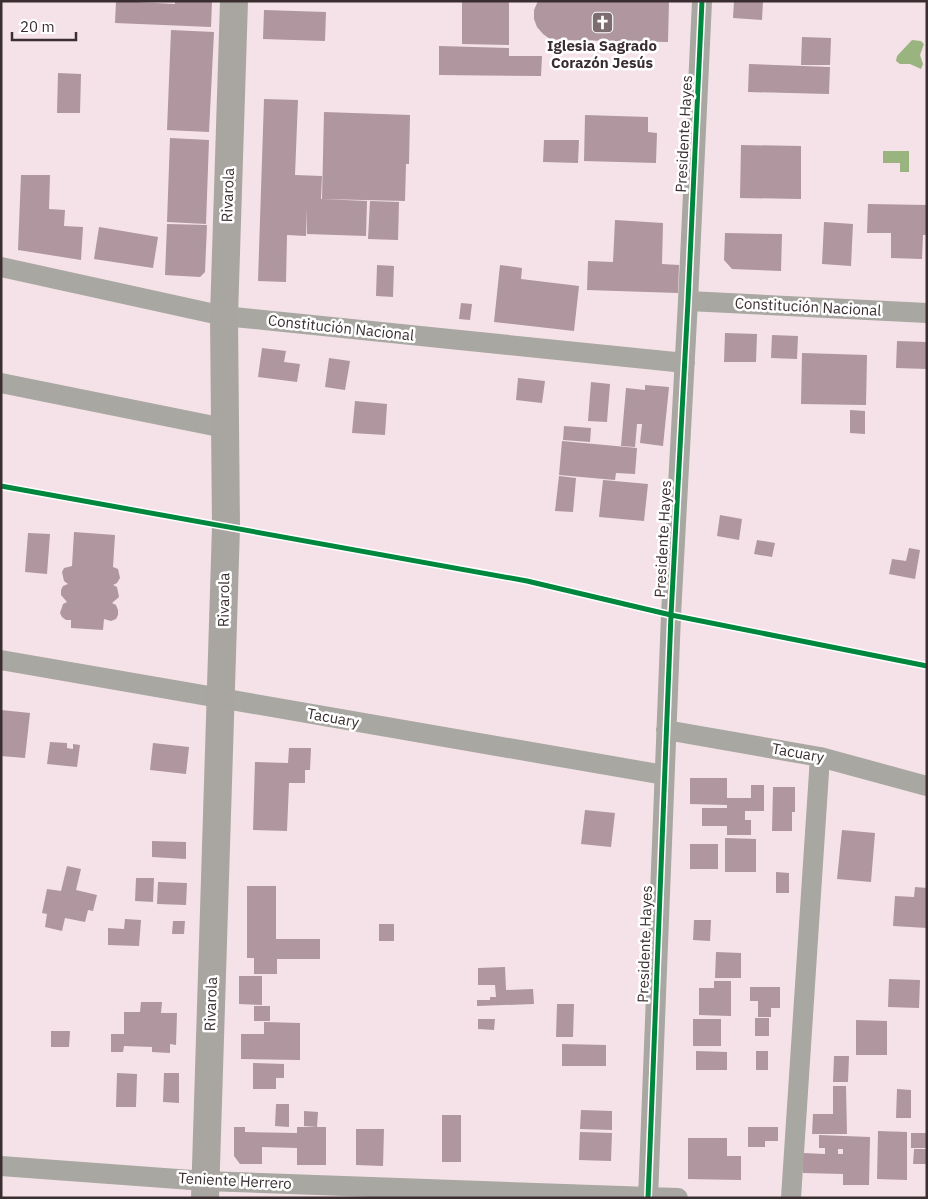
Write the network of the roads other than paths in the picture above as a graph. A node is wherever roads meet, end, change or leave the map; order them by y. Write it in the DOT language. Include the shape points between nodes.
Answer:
graph roads {
  1 [pos="234,1"];
  2 [pos="702,1"];
  3 [pos="1,267"];
  4 [pos="688,301"];
  5 [pos="927,313"];
  6 [pos="224,316"];
  7 [pos="685,363"];
  8 [pos="1,383"];
  9 [pos="224,428"];
  10 [pos="1,660"];
  11 [pos="221,698"];
  12 [pos="666,730"];
  13 [pos="820,756"];
  14 [pos="664,775"];
  15 [pos="927,786"];
  16 [pos="1,1166"];
  17 [pos="205,1189"];
  18 [pos="648,1197"];
  19 [pos="678,1198"];
  20 [pos="792,1198"];
  1 -- 6 [label="street, Rivarola"];
  2 -- 4 [label="street, Presidente Hayes"];
  3 -- 6 [label="street, Constitución Nacional"];
  4 -- 5 [label="street, Constitución Nacional"];
  4 -- 7 [label="street, Presidente Hayes"];
  6 -- 7 [label="street, Constitución Nacional"];
  6 -- 9 [label="street, Rivarola"];
  7 -- 12 [label="street, Presidente Hayes"];
  8 -- 9 [label="street"];
  9 -- 11 [label="street, Rivarola" via="226,527"];
  10 -- 11 [label="street, Tacuary"];
  11 -- 14 [label="street, Tacuary"];
  11 -- 17 [label="street, Rivarola"];
  12 -- 13 [label="street, Tacuary"];
  12 -- 14 [label="street, Presidente Hayes"];
  13 -- 15 [label="street, Tacuary"];
  13 -- 20 [label="street"];
  14 -- 18 [label="street, Presidente Hayes"];
  16 -- 17 [label="street, Teniente Herrero"];
  17 -- 18 [label="street, Teniente Herrero"];
  18 -- 19 [label="street, Teniente Herrero"];
}
